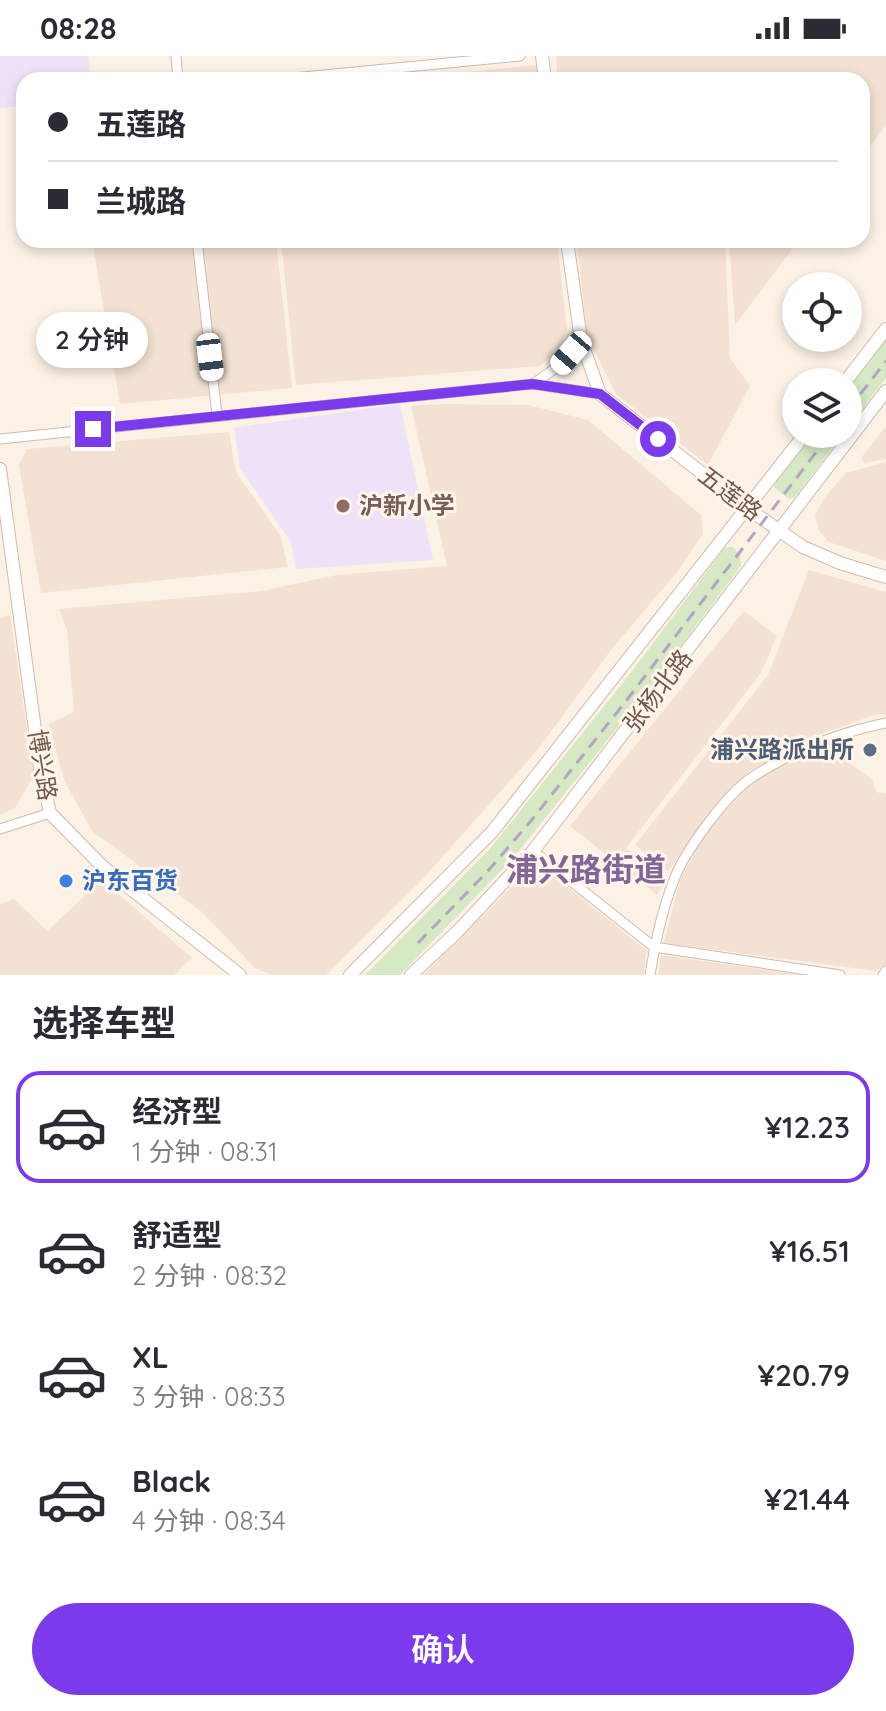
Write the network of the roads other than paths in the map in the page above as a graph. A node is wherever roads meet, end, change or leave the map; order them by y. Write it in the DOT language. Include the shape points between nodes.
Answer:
graph roads {
  1 [pos="520,56"];
  2 [pos="355,72"];
  3 [pos="198,248"];
  4 [pos="568,248"];
  5 [pos="886,329"];
  6 [pos="581,340"];
  7 [pos="856,368"];
  8 [pos="533,384"];
  9 [pos="886,391"];
  10 [pos="600,394"];
  11 [pos="217,415"];
  12 [pos="0,439"];
  13 [pos="794,448"];
  14 [pos="0,469"];
  15 [pos="747,508"];
  16 [pos="778,531"];
  17 [pos="886,577"];
  18 [pos="886,723"];
  19 [pos="50,813"];
  20 [pos="0,829"];
  21 [pos="533,851"];
  22 [pos="654,947"];
  23 [pos="240,975"];
  24 [pos="350,975"];
  25 [pos="411,975"];
  26 [pos="650,975"];
  27 [pos="840,975"];
  1 -- 2 [label="street"];
  3 -- 11 [label="street"];
  4 -- 6 [label="main road"];
  5 -- 7 [label="main road"];
  6 -- 8 [label="street" via="560,365"];
  6 -- 10 [label="main road"];
  8 -- 10 [label="street"];
  8 -- 11 [label="street"];
  9 -- 16 [label="main road, 张杨北路"];
  10 -- 15 [label="main road, 五莲路"];
  11 -- 12 [label="street"];
  13 -- 15 [label="main road, 张杨北路"];
  14 -- 19 [label="main road, 博兴路"];
  15 -- 16 [label="main road, 五莲路"];
  15 -- 24 [label="main road, 张杨北路" via="492,832"];
  16 -- 17 [label="main road, 五莲路" via="840,563"];
  16 -- 21 [label="main road, 张杨北路"];
  18 -- 22 [label="street" via="812,745 748,780 703,828 674,878"];
  19 -- 20 [label="street"];
  19 -- 23 [label="main road, 博兴路" via="103,867"];
  21 -- 22 [label="street"];
  21 -- 25 [label="main road, 张杨北路"];
  22 -- 26 [label="street"];
  22 -- 27 [label="street"];
}
